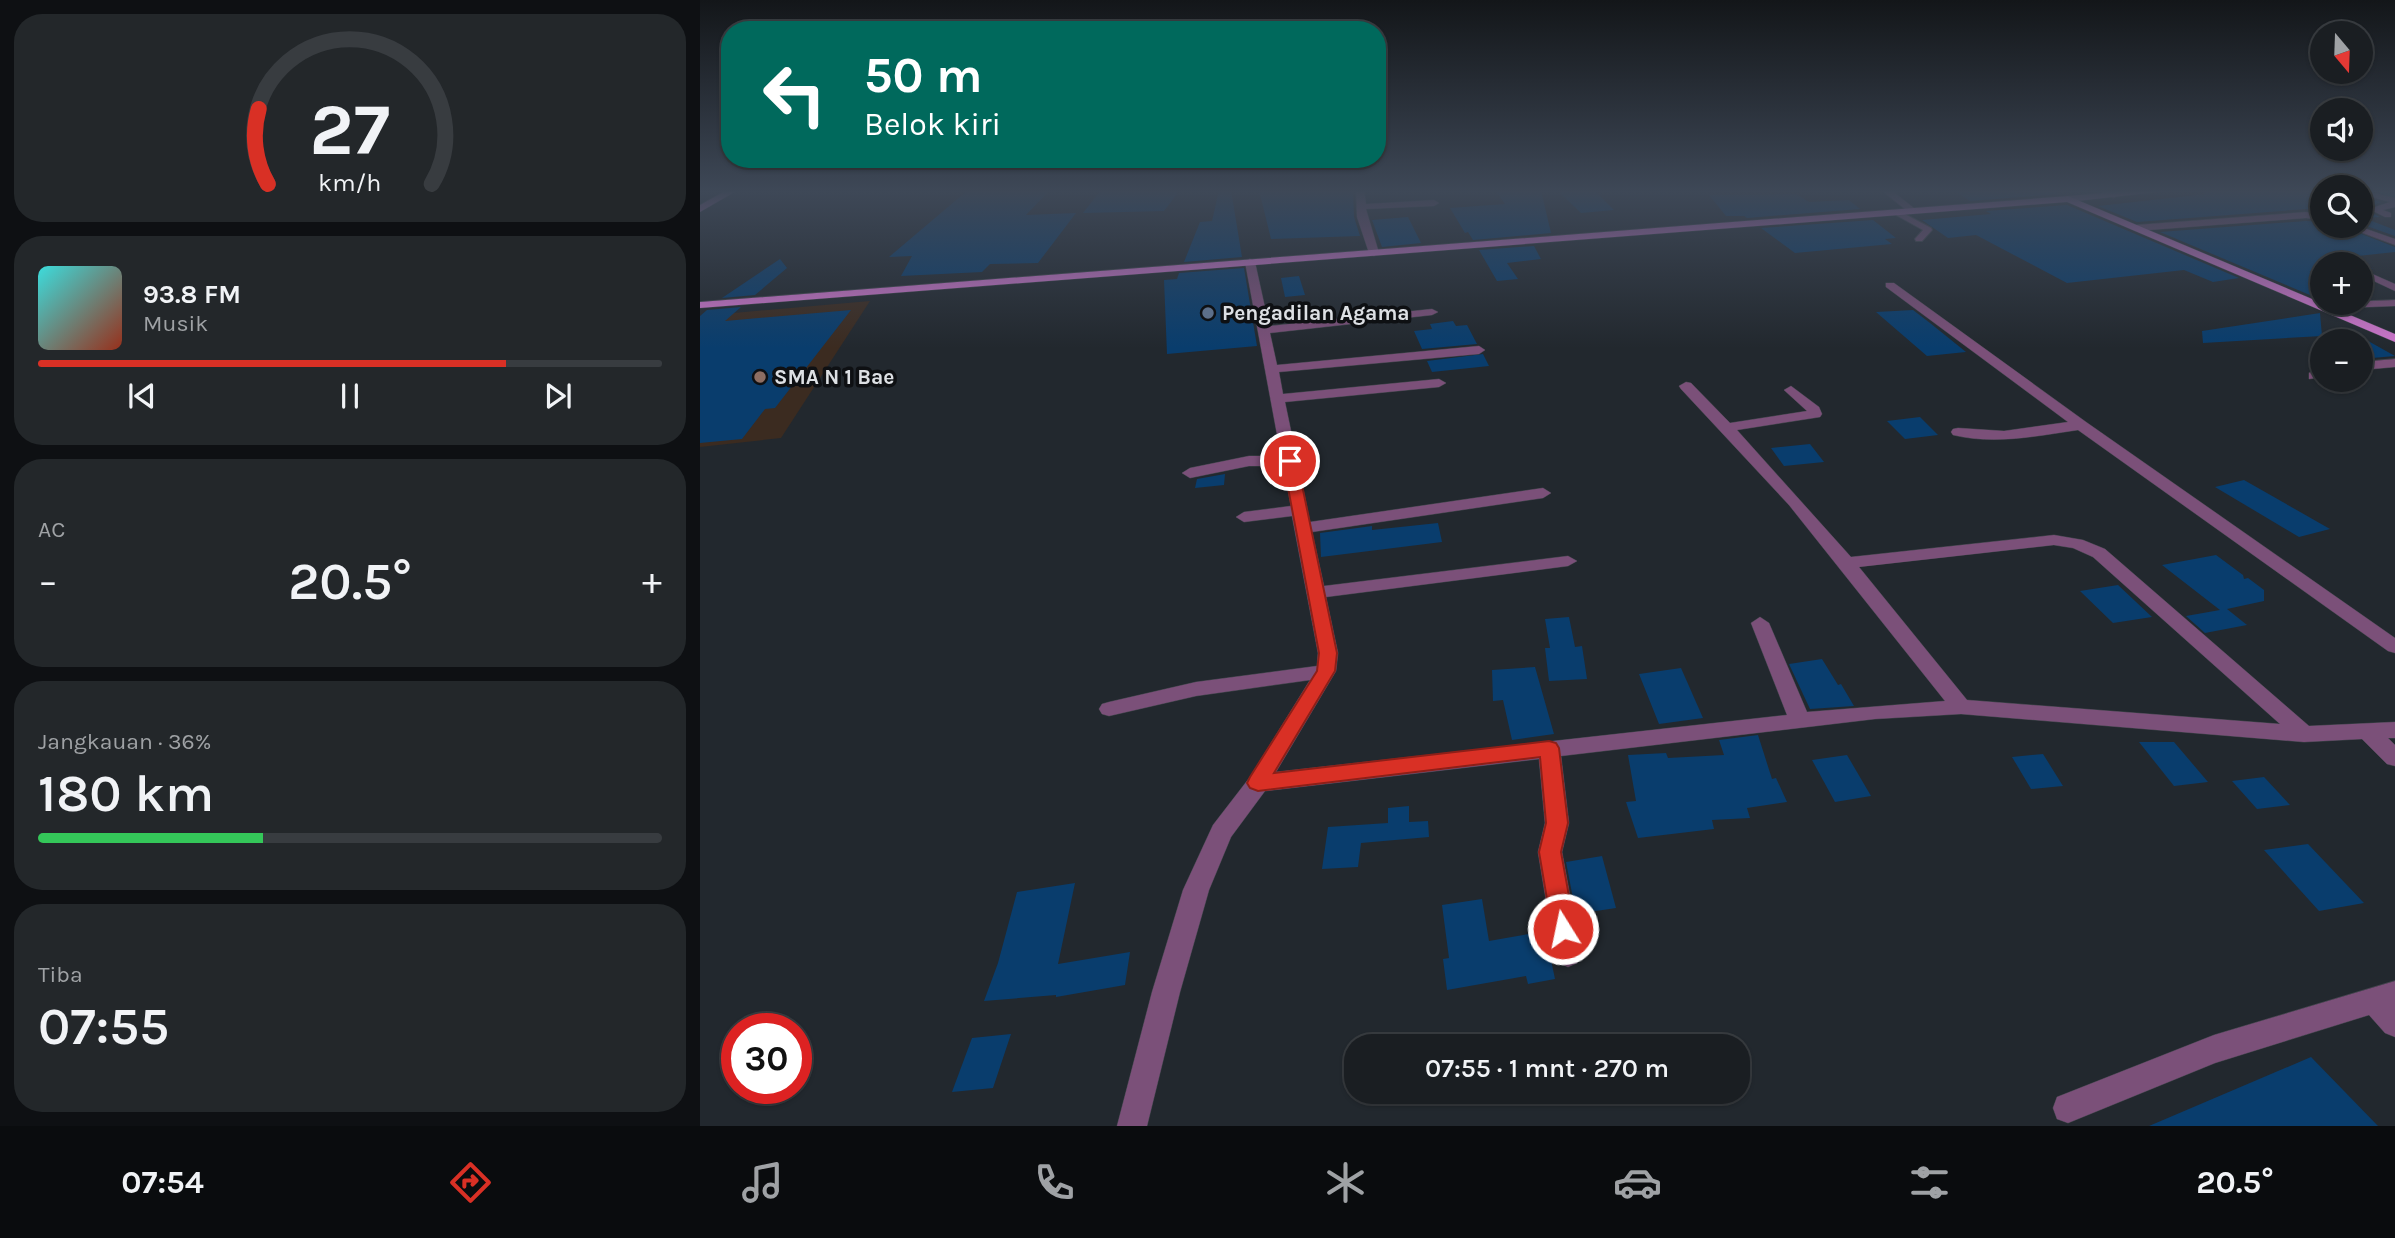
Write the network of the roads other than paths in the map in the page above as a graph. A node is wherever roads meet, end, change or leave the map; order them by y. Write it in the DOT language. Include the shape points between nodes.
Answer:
graph roads {
  1 [pos="1371,243"];
  2 [pos="1511,243"];
  3 [pos="2171,243"];
  4 [pos="1374,253"];
  5 [pos="1250,261"];
  6 [pos="2373,277"];
  7 [pos="1890,285"];
  8 [pos="2395,288"];
  9 [pos="2310,302"];
  10 [pos="2395,303"];
  11 [pos="2373,304"];
  12 [pos="700,305"];
  13 [pos="1432,312"];
  14 [pos="2340,315"];
  15 [pos="1264,330"];
  16 [pos="2395,338"];
  17 [pos="1479,350"];
  18 [pos="2395,363"];
  19 [pos="2373,365"];
  20 [pos="1271,369"];
  21 [pos="1439,383"];
  22 [pos="1686,386"];
  23 [pos="1791,390"];
  24 [pos="1278,399"];
  25 [pos="2081,425"];
  26 [pos="1728,427"];
  27 [pos="1958,432"];
  28 [pos="1290,461"];
  29 [pos="1190,472"];
  30 [pos="1543,493"];
  31 [pos="1299,510"];
  32 [pos="1244,517"];
  33 [pos="1303,528"];
  34 [pos="1568,561"];
  35 [pos="1846,563"];
  36 [pos="1316,593"];
  37 [pos="1760,622"];
  38 [pos="2395,647"];
  39 [pos="1326,671"];
  40 [pos="1962,707"];
  41 [pos="1109,709"];
  42 [pos="1800,721"];
  43 [pos="2395,730"];
  44 [pos="2368,732"];
  45 [pos="2304,734"];
  46 [pos="1549,748"];
  47 [pos="2395,758"];
  48 [pos="1258,783"];
  49 [pos="1568,955"];
  50 [pos="2384,996"];
  51 [pos="2395,1024"];
  52 [pos="2068,1108"];
  53 [pos="1132,1126"];
  1 -- 4 [label="street"];
  2 -- 4 [label="main road"];
  3 -- 9 [label="main road"];
  4 -- 5 [label="main road"];
  5 -- 12 [label="main road"];
  5 -- 15 [label="street"];
  6 -- 8 [label="street"];
  7 -- 25 [label="street"];
  10 -- 11 [label="street"];
  13 -- 15 [label="street"];
  14 -- 16 [label="main road"];
  15 -- 20 [label="street"];
  17 -- 20 [label="street"];
  18 -- 19 [label="street"];
  20 -- 24 [label="street"];
  21 -- 24 [label="street"];
  22 -- 26 [label="street"];
  23 -- 26 [label="street" via="1815,414"];
  24 -- 28 [label="street"];
  25 -- 27 [label="street" via="2005,435"];
  25 -- 38 [label="street"];
  26 -- 35 [label="street"];
  28 -- 29 [label="street" via="1249,461"];
  28 -- 31 [label="street"];
  30 -- 33 [label="street"];
  31 -- 32 [label="street"];
  31 -- 33 [label="street"];
  33 -- 36 [label="street"];
  34 -- 36 [label="street"];
  35 -- 40 [label="street"];
  35 -- 45 [label="street" via="2054,540 2077,544 2099,553"];
  36 -- 39 [label="street" via="1328,653"];
  37 -- 42 [label="street"];
  39 -- 41 [label="street" via="1196,689"];
  39 -- 48 [label="street"];
  40 -- 42 [label="street"];
  40 -- 45 [label="street"];
  42 -- 46 [label="street"];
  43 -- 44 [label="street"];
  44 -- 45 [label="street"];
  44 -- 47 [label="street"];
  46 -- 48 [label="street"];
  46 -- 49 [label="street" via="1557,823 1550,852"];
  48 -- 53 [label="street" via="1221,832 1196,890"];
  50 -- 51 [label="street"];
  50 -- 52 [label="street" via="2214,1049"];
}
